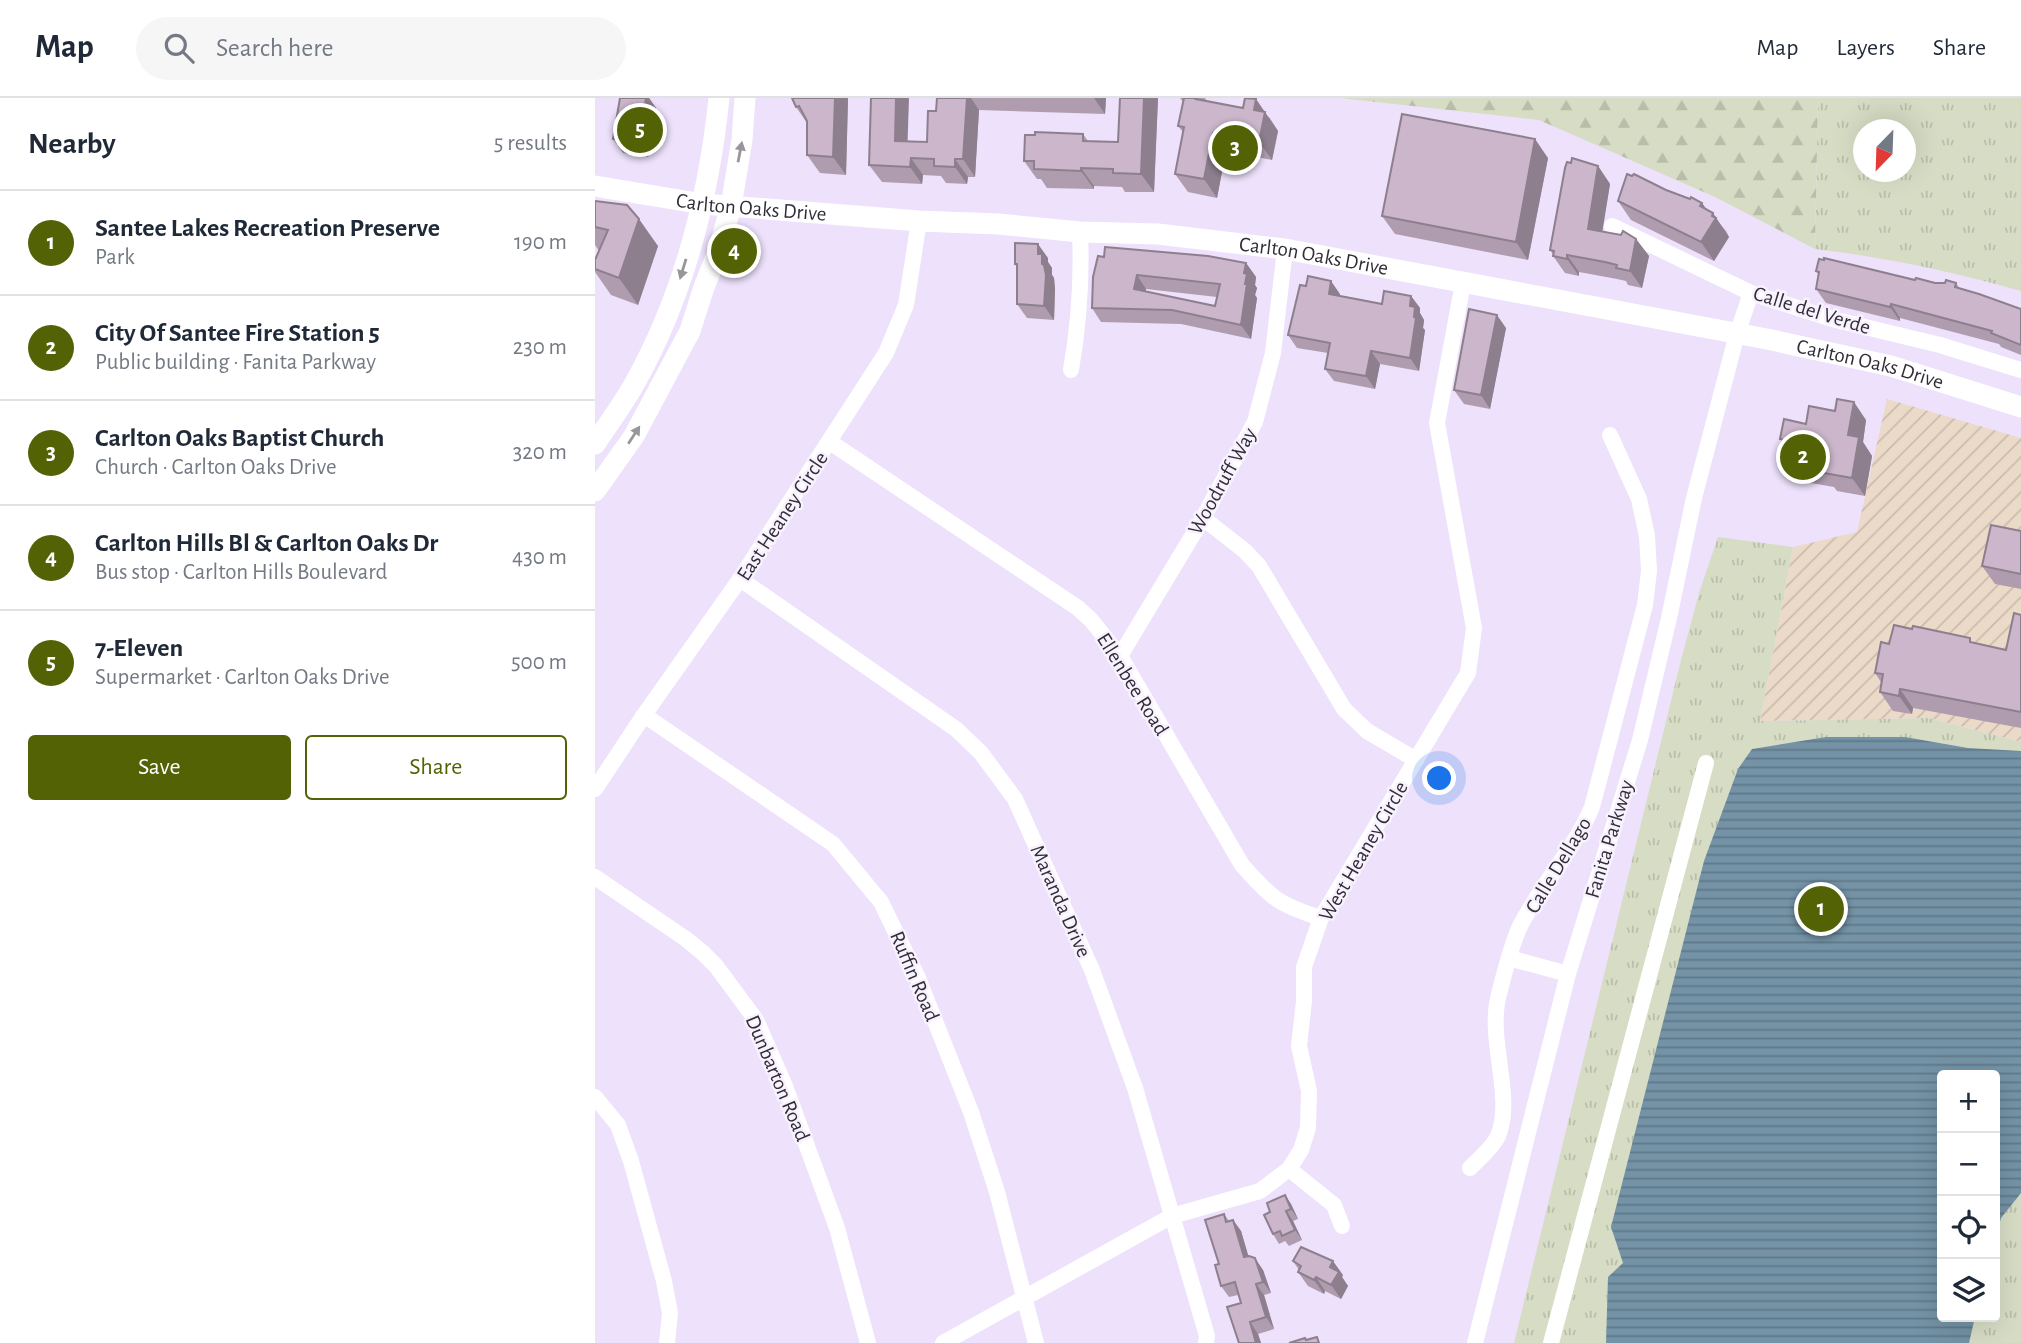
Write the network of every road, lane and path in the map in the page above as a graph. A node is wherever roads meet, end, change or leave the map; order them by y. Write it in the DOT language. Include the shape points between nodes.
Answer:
graph roads {
  1 [pos="719,98"];
  2 [pos="745,98"];
  3 [pos="595,186"];
  4 [pos="703,204"];
  5 [pos="730,206"];
  6 [pos="919,221"];
  7 [pos="1612,226"];
  8 [pos="1080,232"];
  9 [pos="1285,249"];
  10 [pos="1463,283"];
  11 [pos="1751,293"];
  12 [pos="1737,334"];
  13 [pos="1072,370"];
  14 [pos="2021,370"];
  15 [pos="2021,407"];
  16 [pos="1610,435"];
  17 [pos="830,442"];
  18 [pos="595,444"];
  19 [pos="595,491"];
  20 [pos="1203,518"];
  21 [pos="740,579"];
  22 [pos="1120,656"];
  23 [pos="644,715"];
  24 [pos="1416,760"];
  25 [pos="1706,763"];
  26 [pos="595,789"];
  27 [pos="595,877"];
  28 [pos="1321,918"];
  29 [pos="1509,958"];
  30 [pos="1568,974"];
  31 [pos="595,1097"];
  32 [pos="1470,1168"];
  33 [pos="1289,1169"];
  34 [pos="1172,1216"];
  35 [pos="1342,1226"];
  36 [pos="1025,1298"];
  37 [pos="667,1343"];
  38 [pos="868,1343"];
  39 [pos="943,1343"];
  40 [pos="1036,1343"];
  41 [pos="1206,1343"];
  42 [pos="1475,1343"];
  43 [pos="1551,1343"];
  1 -- 4 [label="main road"];
  5 -- 2 [label="main road, one-way"];
  3 -- 4 [label="main road, Carlton Oaks Drive"];
  4 -- 5 [label="main road, Carlton Oaks Drive"];
  4 -- 18 [label="main road, one-way" via="677,292 636,381"];
  5 -- 6 [label="main road, Carlton Oaks Drive"];
  19 -- 5 [label="main road, one-way" via="634,436 678,358 718,252"];
  6 -- 8 [label="main road, Carlton Oaks Drive"];
  6 -- 17 [label="street, East Heaney Circle" via="901,322"];
  7 -- 11 [label="street, Calle del Verde"];
  8 -- 9 [label="main road, Carlton Oaks Drive" via="1158,234"];
  8 -- 13 [label="street" via="1078,332"];
  9 -- 10 [label="main road, Carlton Oaks Drive"];
  9 -- 20 [label="street, Woodruff Way" via="1273,353 1255,422"];
  10 -- 12 [label="main road, Carlton Oaks Drive"];
  10 -- 24 [label="street, West Heaney Circle" via="1437,423 1473,628 1468,673"];
  11 -- 12 [label="street, Fanita Parkway"];
  11 -- 14 [label="street, Calle del Verde"];
  12 -- 15 [label="main road, Carlton Oaks Drive" via="1891,366"];
  12 -- 30 [label="street, Fanita Parkway" via="1694,498 1640,740"];
  16 -- 29 [label="street, Calle Dellago" via="1644,517 1649,555 1645,605 1593,807 1520,927"];
  17 -- 21 [label="street, East Heaney Circle"];
  17 -- 22 [label="street, Ellenbee Road" via="1078,608"];
  20 -- 22 [label="street, Woodruff Way"];
  20 -- 24 [label="street" via="1259,566 1344,709 1367,731"];
  21 -- 23 [label="street, East Heaney Circle"];
  21 -- 34 [label="street, Maranda Drive" via="956,729 1005,783 1092,970 1135,1088"];
  22 -- 28 [label="street, Ellenbee Road" via="1242,865 1266,893 1290,909"];
  23 -- 26 [label="street, East Heaney Circle"];
  23 -- 36 [label="street, Ruffin Road" via="833,844 881,902 913,966 963,1089"];
  24 -- 28 [label="street, West Heaney Circle"];
  25 -- 43 [label="street"];
  27 -- 38 [label="street, Dunbarton Road" via="703,953 756,1020 834,1220"];
  28 -- 33 [label="street, West Heaney Circle" via="1304,967 1299,1046 1309,1091 1308,1128"];
  29 -- 30 [label="street"];
  29 -- 32 [label="street, Calle Dellago" via="1497,1001 1503,1115 1497,1138"];
  30 -- 42 [label="street, Fanita Parkway"];
  31 -- 37 [label="street" via="618,1125 634,1173 664,1281 670,1313"];
  33 -- 34 [label="street, West Heaney Circle" via="1260,1191"];
  33 -- 35 [label="street" via="1334,1205"];
  34 -- 36 [label="street, West Heaney Circle"];
  34 -- 41 [label="street, Maranda Drive"];
  36 -- 39 [label="street, West Heaney Circle"];
  36 -- 40 [label="street, Ruffin Road"];
}
